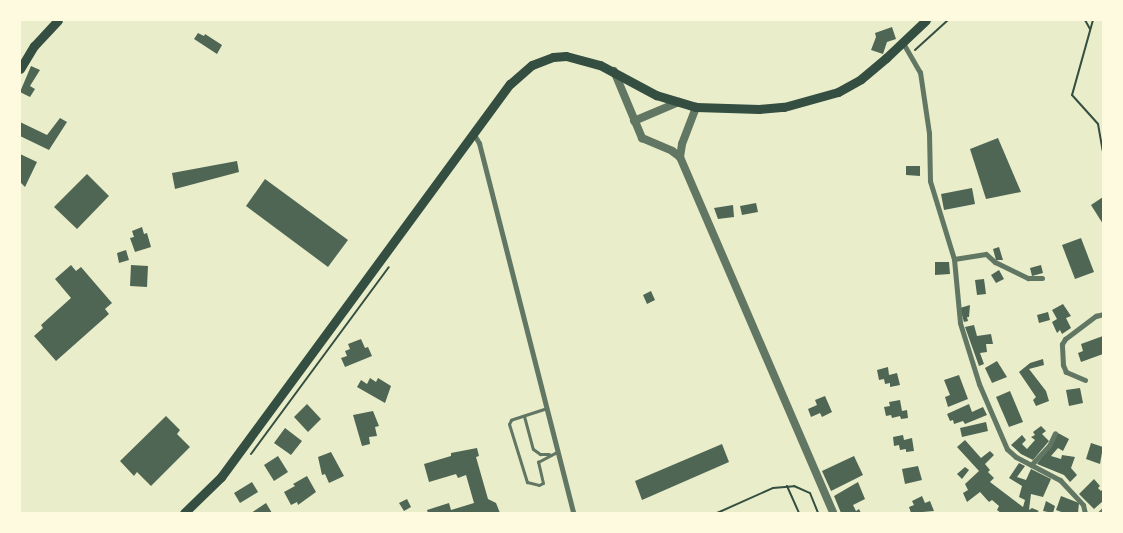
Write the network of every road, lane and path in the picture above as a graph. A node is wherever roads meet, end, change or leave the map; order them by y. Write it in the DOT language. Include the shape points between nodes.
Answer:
graph roads {
  1 [pos="58,20"];
  2 [pos="926,20"];
  3 [pos="948,20"];
  4 [pos="1085,20"];
  5 [pos="1093,20"];
  6 [pos="1090,29"];
  7 [pos="904,43"];
  8 [pos="910,54"];
  9 [pos="20,69"];
  10 [pos="614,71"];
  11 [pos="679,102"];
  12 [pos="696,107"];
  13 [pos="634,121"];
  14 [pos="473,133"];
  15 [pos="1103,151"];
  16 [pos="680,157"];
  17 [pos="954,259"];
  18 [pos="1042,278"];
  19 [pos="1103,314"];
  20 [pos="1085,380"];
  21 [pos="547,408"];
  22 [pos="524,416"];
  23 [pos="1055,433"];
  24 [pos="558,452"];
  25 [pos="550,454"];
  26 [pos="1031,465"];
  27 [pos="787,486"];
  28 [pos="1103,510"];
  29 [pos="186,512"];
  30 [pos="573,513"];
  31 [pos="717,513"];
  32 [pos="799,513"];
  33 [pos="818,513"];
  34 [pos="833,513"];
  35 [pos="1087,513"];
  36 [pos="1100,513"];
  1 -- 9 [label="main road" via="34,46"];
  2 -- 7 [label="main road"];
  3 -- 8 [label="path"];
  4 -- 6 [label="path"];
  5 -- 6 [label="path"];
  6 -- 15 [label="path" via="1072,94 1098,124"];
  7 -- 8 [label="street"];
  7 -- 12 [label="main road" via="861,79 838,92 808,102 759,109"];
  8 -- 17 [label="street" via="920,72 927,112 930,181"];
  10 -- 11 [label="main road" via="656,95"];
  10 -- 13 [label="street"];
  10 -- 14 [label="main road" via="566,56 543,60 510,84"];
  11 -- 12 [label="main road"];
  11 -- 13 [label="street"];
  12 -- 16 [label="street"];
  13 -- 16 [label="street" via="642,138"];
  14 -- 21 [label="street" via="479,143"];
  14 -- 29 [label="main road" via="265,419 221,477"];
  16 -- 34 [label="street"];
  17 -- 18 [label="street" via="986,254 1028,278"];
  17 -- 26 [label="street" via="960,323 973,366 1007,449"];
  19 -- 20 [label="street" via="1096,316 1062,344 1066,372"];
  21 -- 22 [label="lane"];
  21 -- 24 [label="street"];
  22 -- 25 [label="lane" via="533,450"];
  22 -- 25 [label="lane" via="511,420 509,424 527,482 542,483 537,465"];
  23 -- 26 [label="street" via="1049,446"];
  24 -- 25 [label="lane"];
  24 -- 30 [label="street"];
  26 -- 35 [label="street" via="1060,480"];
  27 -- 31 [label="path" via="773,488"];
  27 -- 32 [label="path"];
  27 -- 33 [label="path" via="810,493"];
  28 -- 36 [label="street"];
}
